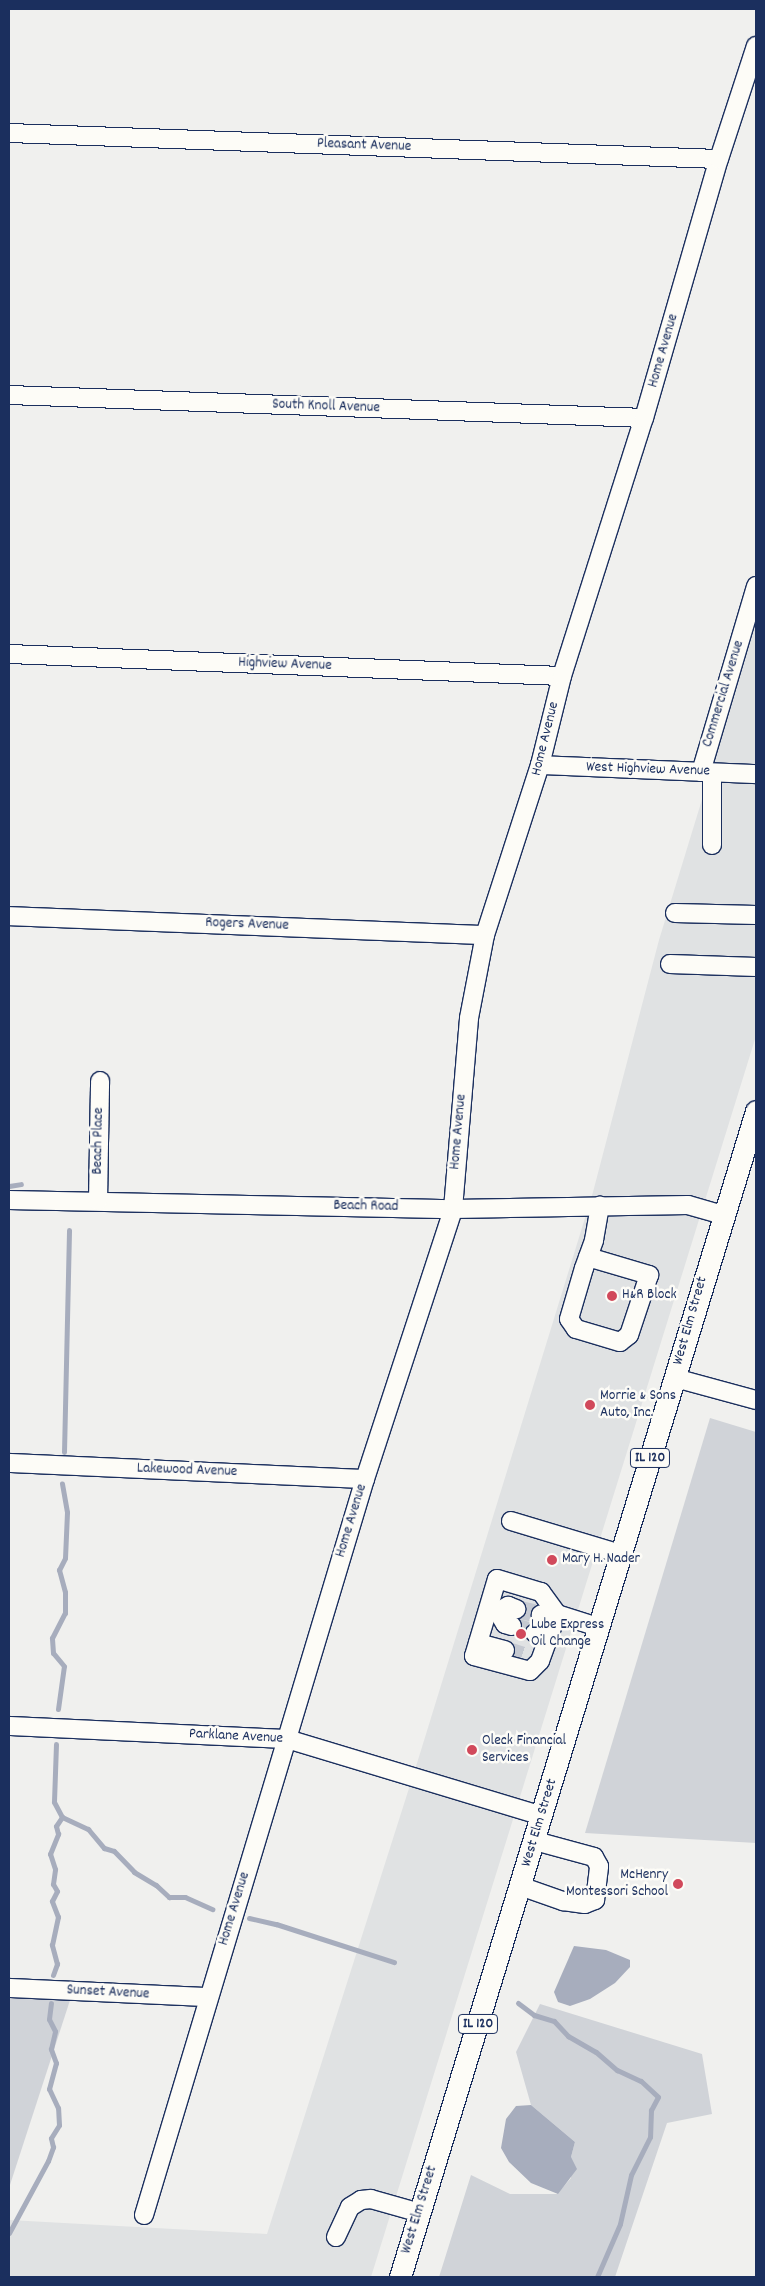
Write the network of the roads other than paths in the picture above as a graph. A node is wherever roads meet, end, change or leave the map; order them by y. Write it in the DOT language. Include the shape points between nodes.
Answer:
graph roads {
  1 [pos="756,46"];
  2 [pos="9,133"];
  3 [pos="719,159"];
  4 [pos="9,395"];
  5 [pos="644,418"];
  6 [pos="756,586"];
  7 [pos="9,654"];
  8 [pos="562,676"];
  9 [pos="540,765"];
  10 [pos="706,772"];
  11 [pos="756,774"];
  12 [pos="712,845"];
  13 [pos="674,913"];
  14 [pos="756,915"];
  15 [pos="9,916"];
  16 [pos="484,935"];
  17 [pos="670,964"];
  18 [pos="756,967"];
  19 [pos="100,1081"];
  20 [pos="756,1111"];
  21 [pos="9,1200"];
  22 [pos="98,1201"];
  23 [pos="600,1206"];
  24 [pos="453,1210"];
  25 [pos="722,1215"];
  26 [pos="586,1262"];
  27 [pos="675,1378"];
  28 [pos="756,1400"];
  29 [pos="9,1464"];
  30 [pos="365,1479"];
  31 [pos="511,1521"];
  32 [pos="620,1554"];
  33 [pos="545,1623"];
  34 [pos="598,1627"];
  35 [pos="478,1642"];
  36 [pos="505,1650"];
  37 [pos="9,1726"];
  38 [pos="287,1739"];
  39 [pos="542,1816"];
  40 [pos="535,1841"];
  41 [pos="520,1886"];
  42 [pos="9,1992"];
  43 [pos="207,1997"];
  44 [pos="420,2213"];
  45 [pos="144,2215"];
  46 [pos="336,2237"];
  47 [pos="400,2277"];
  1 -- 3 [label="street, Home Avenue"];
  2 -- 3 [label="street, Pleasant Avenue"];
  3 -- 5 [label="street, Home Avenue"];
  4 -- 5 [label="street, South Knoll Avenue"];
  5 -- 8 [label="street, Home Avenue"];
  6 -- 10 [label="street, Commercial Avenue"];
  7 -- 8 [label="street, Highview Avenue"];
  8 -- 9 [label="street, Home Avenue"];
  9 -- 10 [label="street, West Highview Avenue"];
  9 -- 16 [label="street, Home Avenue"];
  10 -- 11 [label="street, West Highview Avenue"];
  10 -- 12 [label="street, Commercial Avenue"];
  13 -- 14 [label="street"];
  15 -- 16 [label="street, Rogers Avenue"];
  16 -- 24 [label="street, Home Avenue" via="469,1018"];
  17 -- 18 [label="street"];
  19 -- 22 [label="street, Beach Place"];
  20 -- 25 [label="main road, West Elm Street / IL 120"];
  21 -- 22 [label="street, Beach Road"];
  22 -- 24 [label="street, Beach Road"];
  23 -- 24 [label="street, Beach Road"];
  23 -- 25 [label="street, Beach Road" via="688,1205"];
  23 -- 26 [label="street"];
  24 -- 30 [label="street, Home Avenue"];
  25 -- 27 [label="main road, West Elm Street / IL 120"];
  26 -- 26 [label="street" via="649,1275 629,1335 620,1342 576,1329 569,1319"];
  27 -- 28 [label="street"];
  27 -- 32 [label="main road, West Elm Street / IL 120"];
  29 -- 30 [label="street, Lakewood Avenue"];
  30 -- 38 [label="street, Home Avenue"];
  31 -- 32 [label="street"];
  32 -- 34 [label="main road, West Elm Street / IL 120"];
  33 -- 34 [label="street"];
  33 -- 35 [label="street" via="530,1671 474,1656"];
  33 -- 35 [label="street" via="541,1592 497,1579 506,1615"];
  34 -- 39 [label="main road, West Elm Street / IL 120"];
  35 -- 36 [label="street"];
  37 -- 38 [label="street, Parklane Avenue"];
  38 -- 39 [label="street, Parklane Avenue"];
  38 -- 43 [label="street, Home Avenue"];
  39 -- 40 [label="main road, West Elm Street / IL 120"];
  40 -- 41 [label="main road, West Elm Street / IL 120"];
  40 -- 41 [label="street" via="594,1857 599,1866 595,1900 585,1904 563,1901"];
  41 -- 44 [label="main road, West Elm Street / IL 120"];
  42 -- 43 [label="street, Sunset Avenue"];
  43 -- 45 [label="street, Home Avenue"];
  44 -- 46 [label="street" via="371,2199 361,2200 350,2207"];
  44 -- 47 [label="main road, West Elm Street / IL 120"];
}
